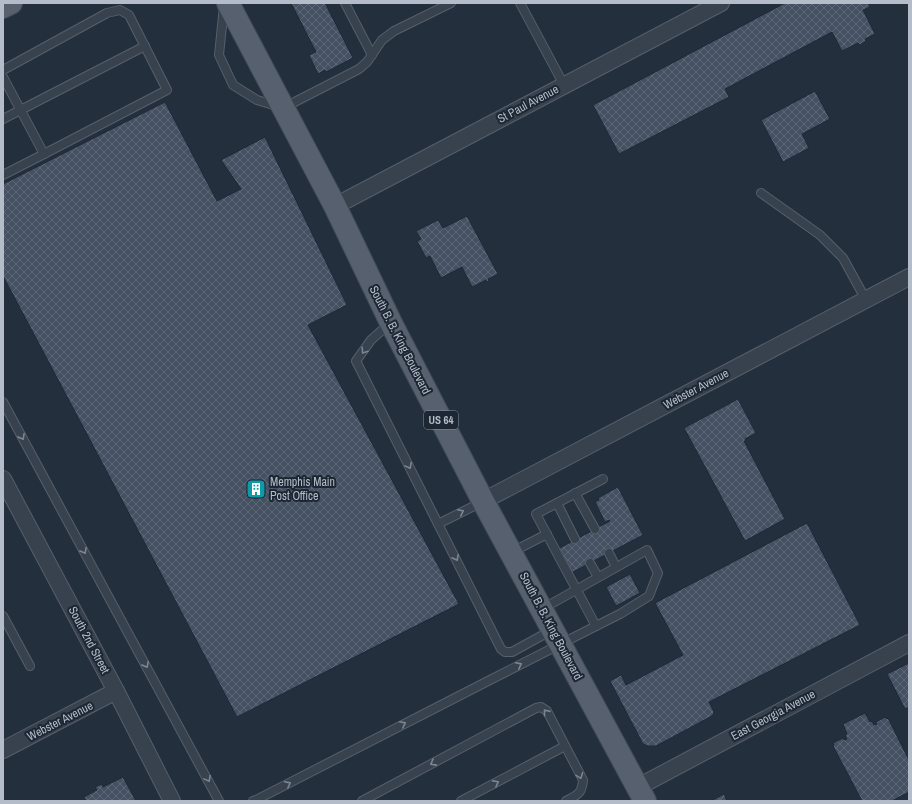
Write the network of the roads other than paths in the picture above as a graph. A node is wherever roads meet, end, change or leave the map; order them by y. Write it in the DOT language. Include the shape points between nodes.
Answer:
graph roads {
  1 [pos="11,3"];
  2 [pos="224,3"];
  3 [pos="228,3"];
  4 [pos="345,3"];
  5 [pos="451,3"];
  6 [pos="520,3"];
  7 [pos="721,3"];
  8 [pos="3,7"];
  9 [pos="145,46"];
  10 [pos="372,55"];
  11 [pos="3,70"];
  12 [pos="3,77"];
  13 [pos="564,86"];
  14 [pos="283,108"];
  15 [pos="20,110"];
  16 [pos="3,119"];
  17 [pos="44,154"];
  18 [pos="3,175"];
  19 [pos="761,193"];
  20 [pos="335,206"];
  21 [pos="909,277"];
  22 [pos="866,300"];
  23 [pos="390,323"];
  24 [pos="3,402"];
  25 [pos="603,479"];
  26 [pos="3,480"];
  27 [pos="575,493"];
  28 [pos="483,501"];
  29 [pos="557,503"];
  30 [pos="438,524"];
  31 [pos="595,529"];
  32 [pos="547,534"];
  33 [pos="575,539"];
  34 [pos="511,553"];
  35 [pos="609,553"];
  36 [pos="590,563"];
  37 [pos="616,567"];
  38 [pos="598,577"];
  39 [pos="576,589"];
  40 [pos="541,609"];
  41 [pos="3,616"];
  42 [pos="596,626"];
  43 [pos="556,637"];
  44 [pos="909,643"];
  45 [pos="30,666"];
  46 [pos="116,691"];
  47 [pos="565,746"];
  48 [pos="3,750"];
  49 [pos="641,794"];
  50 [pos="172,801"];
  51 [pos="220,801"];
  52 [pos="253,801"];
  53 [pos="362,801"];
  54 [pos="461,801"];
  55 [pos="566,801"];
  1 -- 8 [label="main road"];
  2 -- 14 [label="lane" via="219,55 233,85 258,100"];
  3 -- 14 [label="main road, South B. B. King Boulevard / US 64"];
  4 -- 10 [label="lane"];
  5 -- 10 [label="lane" via="394,31 382,40"];
  6 -- 13 [label="lane"];
  7 -- 13 [label="street, St Paul Avenue"];
  9 -- 11 [label="lane" via="129,15 120,10 107,13"];
  9 -- 15 [label="lane"];
  9 -- 17 [label="lane" via="167,90"];
  10 -- 14 [label="lane" via="359,69"];
  12 -- 15 [label="lane"];
  13 -- 20 [label="street, St Paul Avenue"];
  14 -- 20 [label="main road, South B. B. King Boulevard / US 64"];
  15 -- 16 [label="lane"];
  15 -- 17 [label="lane"];
  17 -- 18 [label="lane"];
  19 -- 22 [label="lane" via="820,235 843,258"];
  20 -- 23 [label="main road, South B. B. King Boulevard / US 64"];
  21 -- 22 [label="street, Webster Avenue"];
  22 -- 28 [label="street, Webster Avenue"];
  23 -- 28 [label="main road, South B. B. King Boulevard / US 64"];
  23 -- 30 [label="lane, one-way" via="371,340 356,361"];
  24 -- 51 [label="lane, one-way"];
  25 -- 27 [label="lane"];
  26 -- 46 [label="street, South 2nd Street"];
  27 -- 29 [label="lane"];
  27 -- 31 [label="lane"];
  30 -- 28 [label="lane, one-way"];
  28 -- 34 [label="main road, South B. B. King Boulevard / US 64"];
  29 -- 32 [label="lane" via="536,514"];
  29 -- 33 [label="lane"];
  30 -- 43 [label="lane, one-way" via="505,652"];
  32 -- 34 [label="lane"];
  32 -- 39 [label="lane"];
  34 -- 40 [label="main road, South B. B. King Boulevard / US 64"];
  35 -- 37 [label="lane"];
  36 -- 38 [label="lane"];
  37 -- 38 [label="lane"];
  37 -- 42 [label="lane" via="646,550 658,573 649,596"];
  38 -- 39 [label="lane"];
  39 -- 40 [label="lane"];
  39 -- 42 [label="lane"];
  40 -- 43 [label="main road, South B. B. King Boulevard / US 64"];
  41 -- 45 [label="lane"];
  42 -- 43 [label="lane"];
  43 -- 49 [label="main road, South B. B. King Boulevard / US 64"];
  52 -- 43 [label="lane, one-way"];
  44 -- 49 [label="street, East Georgia Avenue"];
  46 -- 48 [label="street, Webster Avenue"];
  46 -- 50 [label="street, South 2nd Street"];
  47 -- 53 [label="lane, one-way" via="547,711 542,707 536,708"];
  54 -- 47 [label="lane, one-way"];
  47 -- 55 [label="lane, one-way" via="583,780 578,794"];
}
